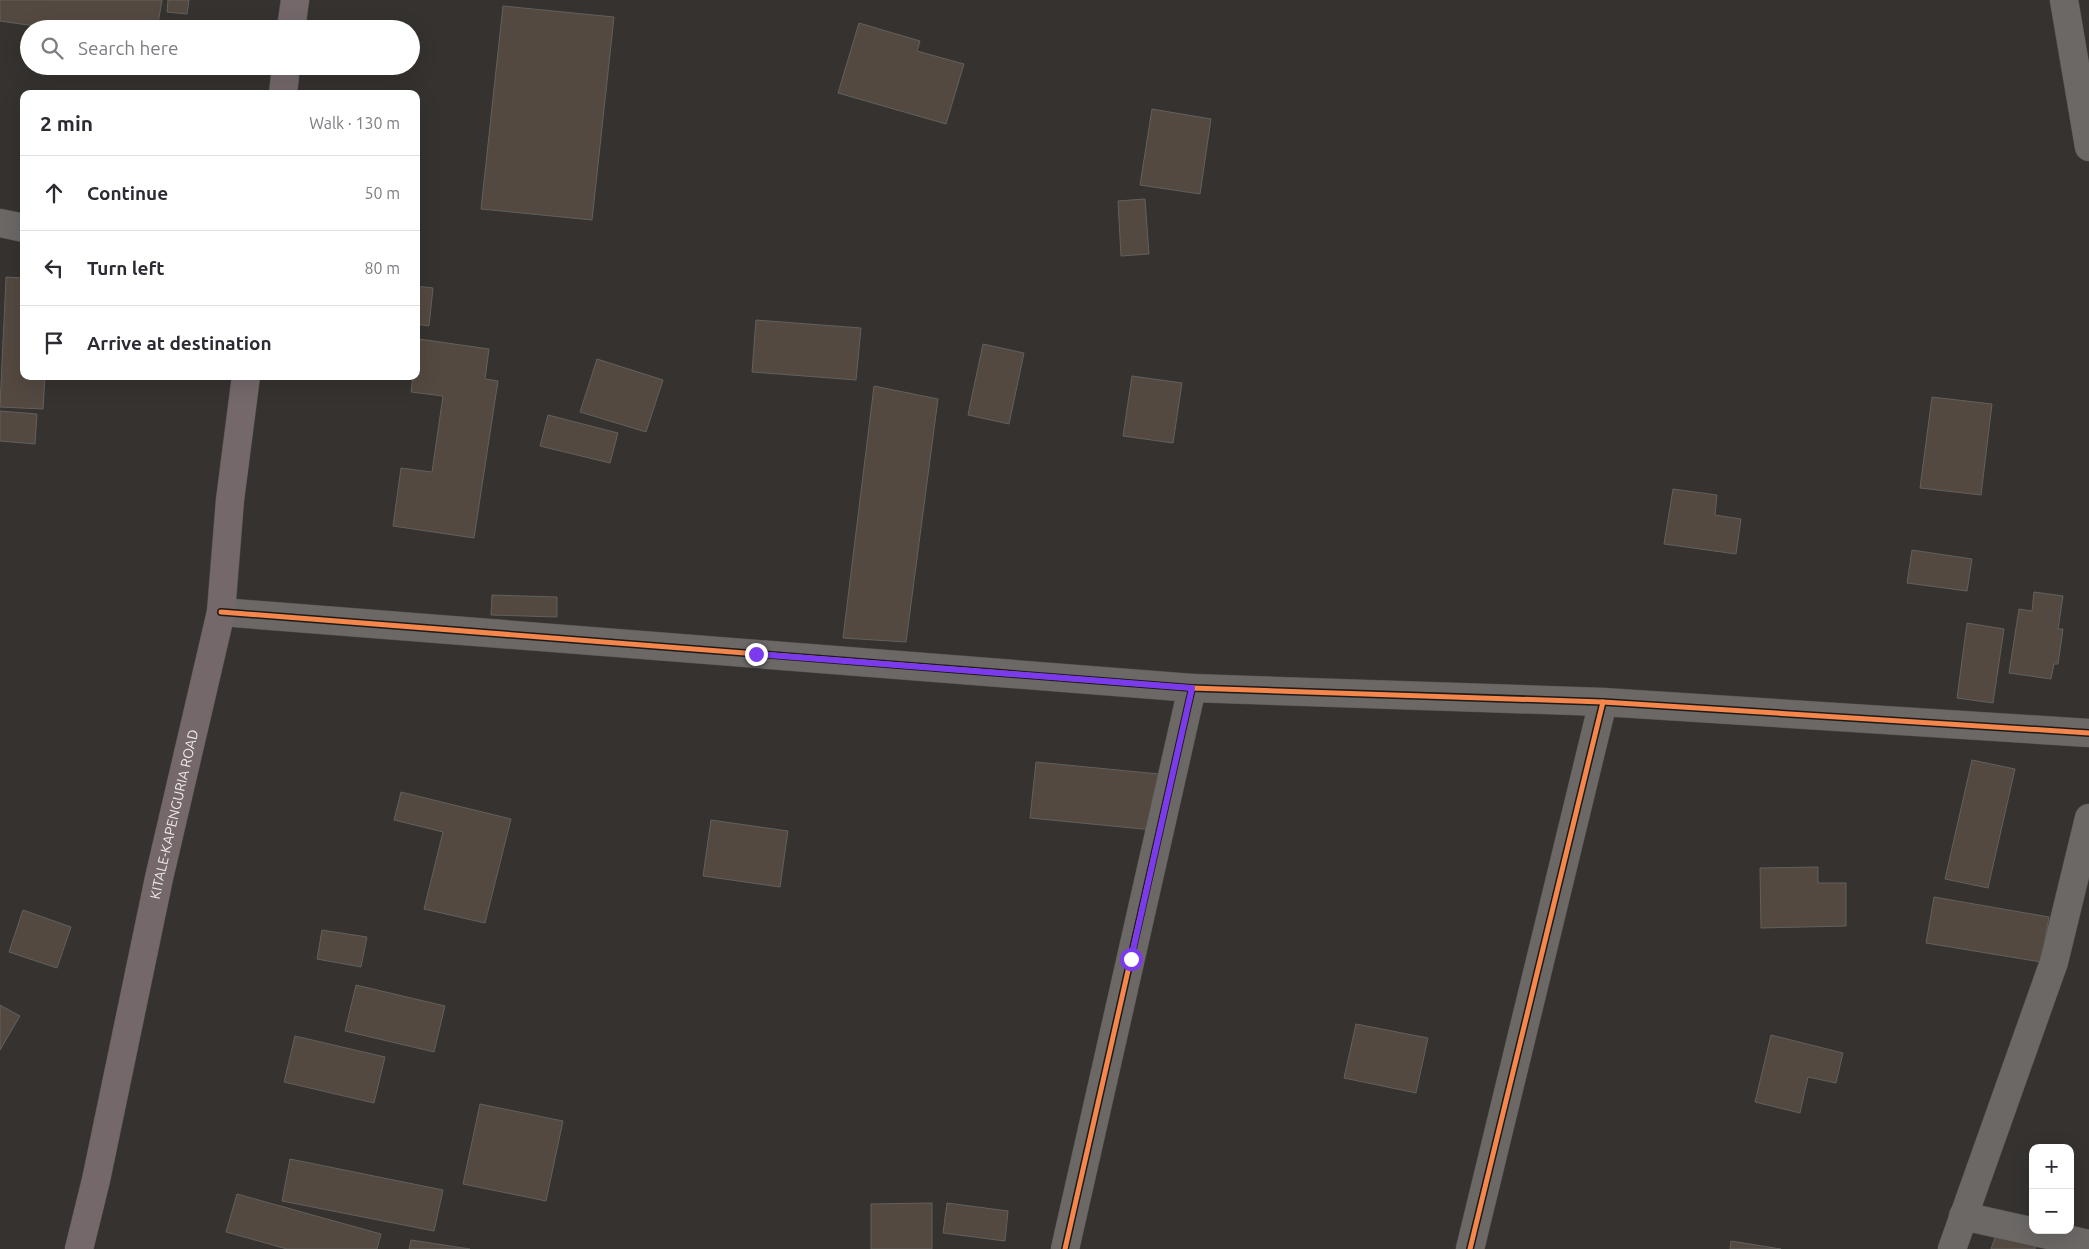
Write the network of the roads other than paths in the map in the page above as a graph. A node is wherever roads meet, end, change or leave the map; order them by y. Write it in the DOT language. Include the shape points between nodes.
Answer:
graph roads {
  1 [pos="295,0"];
  2 [pos="2064,0"];
  3 [pos="292,20"];
  4 [pos="285,75"];
  5 [pos="283,90"];
  6 [pos="2089,147"];
  7 [pos="0,223"];
  8 [pos="20,227"];
  9 [pos="245,380"];
  10 [pos="221,612"];
  11 [pos="1192,688"];
  12 [pos="1603,702"];
  13 [pos="2089,733"];
  14 [pos="2089,818"];
  15 [pos="1963,1216"];
  16 [pos="2089,1244"];
  17 [pos="79,1249"];
  18 [pos="1065,1249"];
  19 [pos="1470,1249"];
  20 [pos="1952,1249"];
  1 -- 3 [label="highway"];
  2 -- 6 [label="street"];
  4 -- 5 [label="highway"];
  7 -- 8 [label="street"];
  9 -- 10 [label="highway, KITALE-KAPENGURIA ROAD" via="230,500"];
  10 -- 11 [label="street"];
  10 -- 17 [label="highway, KITALE-KAPENGURIA ROAD" via="159,878"];
  11 -- 12 [label="street"];
  11 -- 18 [label="street"];
  12 -- 13 [label="street"];
  12 -- 19 [label="street"];
  14 -- 15 [label="street" via="2054,962"];
  15 -- 16 [label="street"];
  15 -- 20 [label="street"];
}
